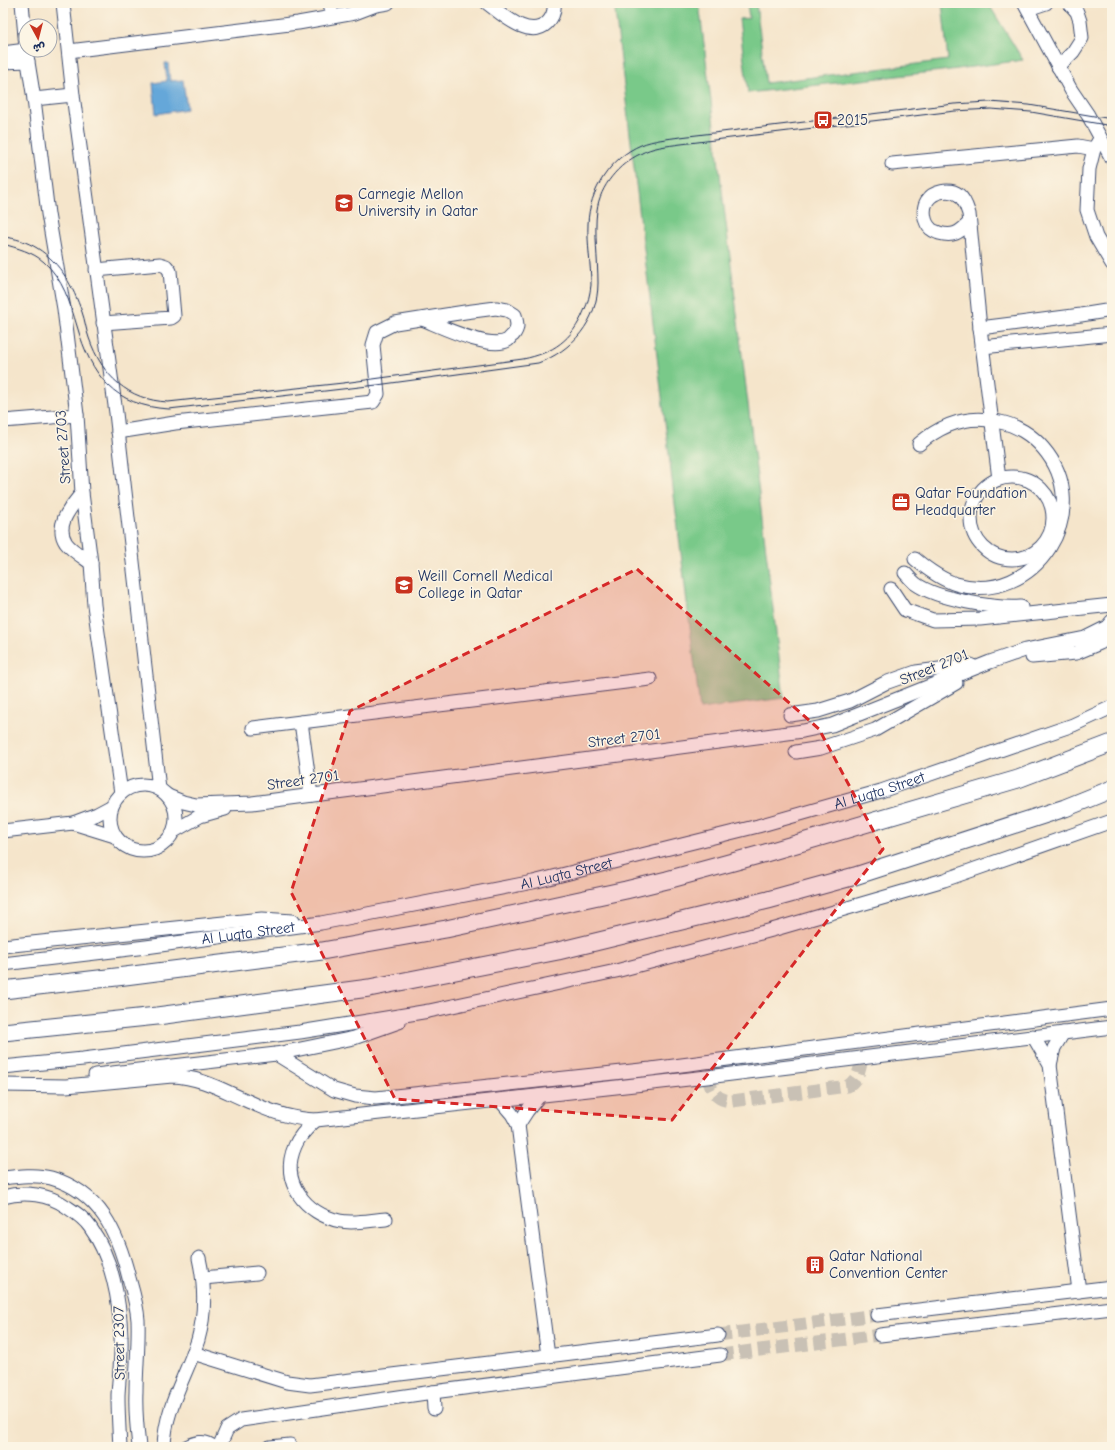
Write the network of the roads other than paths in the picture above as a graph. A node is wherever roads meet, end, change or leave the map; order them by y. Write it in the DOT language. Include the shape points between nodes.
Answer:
graph roads {
  1 [pos="22,3"];
  2 [pos="63,3"];
  3 [pos="388,3"];
  4 [pos="487,3"];
  5 [pos="554,3"];
  6 [pos="1046,3"];
  7 [pos="1069,3"];
  8 [pos="1026,6"];
  9 [pos="23,18"];
  10 [pos="69,50"];
  11 [pos="3,53"];
  12 [pos="18,54"];
  13 [pos="18,57"];
  14 [pos="28,58"];
  15 [pos="3,62"];
  16 [pos="1058,67"];
  17 [pos="74,95"];
  18 [pos="34,99"];
  19 [pos="1097,144"];
  20 [pos="1112,159"];
  21 [pos="892,164"];
  22 [pos="969,223"];
  23 [pos="1112,264"];
  24 [pos="96,270"];
  25 [pos="1112,310"];
  26 [pos="1081,315"];
  27 [pos="422,319"];
  28 [pos="104,323"];
  29 [pos="980,328"];
  30 [pos="1112,334"];
  31 [pos="1084,337"];
  32 [pos="982,347"];
  33 [pos="77,414"];
  34 [pos="992,420"];
  35 [pos="3,421"];
  36 [pos="118,432"];
  37 [pos="919,444"];
  38 [pos="1000,479"];
  39 [pos="82,493"];
  40 [pos="1055,530"];
  41 [pos="914,559"];
  42 [pos="91,563"];
  43 [pos="905,573"];
  44 [pos="891,589"];
  45 [pos="1112,598"];
  46 [pos="1112,605"];
  47 [pos="1112,621"];
  48 [pos="1112,635"];
  49 [pos="990,662"];
  50 [pos="650,679"];
  51 [pos="1112,707"];
  52 [pos="790,715"];
  53 [pos="301,722"];
  54 [pos="253,728"];
  55 [pos="1112,743"];
  56 [pos="796,752"];
  57 [pos="1112,789"];
  58 [pos="164,792"];
  59 [pos="121,793"];
  60 [pos="311,795"];
  61 [pos="252,803"];
  62 [pos="112,806"];
  63 [pos="1112,821"];
  64 [pos="73,823"];
  65 [pos="3,830"];
  66 [pos="174,831"];
  67 [pos="115,836"];
  68 [pos="321,923"];
  69 [pos="3,946"];
  70 [pos="3,964"];
  71 [pos="3,990"];
  72 [pos="1112,1009"];
  73 [pos="429,1011"];
  74 [pos="1112,1027"];
  75 [pos="3,1032"];
  76 [pos="1063,1033"];
  77 [pos="1033,1036"];
  78 [pos="276,1054"];
  79 [pos="1050,1065"];
  80 [pos="3,1067"];
  81 [pos="171,1071"];
  82 [pos="3,1082"];
  83 [pos="3,1085"];
  84 [pos="539,1096"];
  85 [pos="500,1100"];
  86 [pos="316,1120"];
  87 [pos="518,1125"];
  88 [pos="3,1178"];
  89 [pos="3,1197"];
  90 [pos="386,1219"];
  91 [pos="199,1258"];
  92 [pos="257,1273"];
  93 [pos="203,1278"];
  94 [pos="1112,1287"];
  95 [pos="1080,1291"];
  96 [pos="1112,1308"];
  97 [pos="877,1315"];
  98 [pos="718,1335"];
  99 [pos="880,1335"];
  100 [pos="193,1353"];
  101 [pos="720,1355"];
  102 [pos="548,1356"];
  103 [pos="433,1392"];
  104 [pos="434,1409"];
  105 [pos="290,1445"];
  106 [pos="120,1447"];
  107 [pos="139,1447"];
  108 [pos="164,1447"];
  109 [pos="186,1447"];
  110 [pos="213,1447"];
  111 [pos="219,1447"];
  112 [pos="270,1447"];
  1 -- 9 [label="street"];
  2 -- 10 [label="street"];
  3 -- 10 [label="street" via="355,13 298,23"];
  4 -- 5 [label="street" via="525,29 545,25 552,17"];
  6 -- 8 [label="street"];
  7 -- 16 [label="street" via="1079,16 1082,38"];
  8 -- 16 [label="street"];
  10 -- 17 [label="street"];
  11 -- 12 [label="street"];
  13 -- 15 [label="street"];
  14 -- 18 [label="street, Street 2703"];
  16 -- 19 [label="street" via="1092,123"];
  17 -- 18 [label="street"];
  17 -- 24 [label="street"];
  18 -- 33 [label="street, Street 2703"];
  19 -- 20 [label="street"];
  19 -- 21 [label="street"];
  19 -- 23 [label="street" via="1089,168 1087,210 1096,237"];
  22 -- 29 [label="street"];
  24 -- 28 [label="street"];
  24 -- 28 [label="street" via="160,264 170,271 174,316"];
  25 -- 26 [label="street"];
  26 -- 29 [label="street"];
  26 -- 31 [label="street"];
  27 -- 27 [label="street" via="496,308 515,315 518,324 516,332 508,340 492,343 473,339"];
  27 -- 36 [label="street" via="395,323 377,332 373,345 378,394 373,402 175,423"];
  28 -- 36 [label="street"];
  29 -- 32 [label="street"];
  30 -- 31 [label="street"];
  31 -- 32 [label="street"];
  32 -- 34 [label="street"];
  33 -- 35 [label="street"];
  33 -- 39 [label="street, Street 2703"];
  34 -- 37 [label="street" via="965,420 953,423 940,428"];
  34 -- 38 [label="street"];
  34 -- 40 [label="street" via="1005,423 1028,435 1051,459 1059,476 1063,502 1062,515"];
  36 -- 58 [label="street"];
  38 -- 40 [label="street" via="1019,477 1037,485 1051,504"];
  38 -- 40 [label="street" via="980,491 972,505 971,523 977,541 983,548 1008,559 1027,557 1043,546"];
  39 -- 42 [label="street, Street 2703"];
  39 -- 42 [label="street" via="65,517 62,532 66,544"];
  40 -- 41 [label="street" via="1048,551 1030,569 1020,576 995,585 957,584 933,574"];
  42 -- 59 [label="street, Street 2703" via="95,614"];
  43 -- 45 [label="street" via="916,584 941,595 960,601 1010,608"];
  44 -- 46 [label="street" via="905,610 933,620 980,619"];
  47 -- 49 [label="street, Street 2701" via="1107,627 1085,638 1025,650"];
  48 -- 49 [label="street, Street 2701" via="1076,653"];
  49 -- 52 [label="street" via="916,672 885,683 850,701 818,711"];
  49 -- 56 [label="street" via="875,730 821,748"];
  49 -- 60 [label="street, Street 2701" via="832,725 740,740"];
  50 -- 53 [label="street"];
  51 -- 68 [label="street, Al Luqta Street" via="1073,725 881,791 766,823 533,882"];
  53 -- 54 [label="street"];
  53 -- 60 [label="street"];
  55 -- 71 [label="main road, Al Luqta Street" via="1018,779 762,854 612,893 461,926 322,951"];
  57 -- 75 [label="main road" via="1065,808 855,876 558,952 369,988 157,1016"];
  58 -- 59 [label="street" via="139,785"];
  58 -- 61 [label="street, Street 2701" via="183,802 196,805"];
  58 -- 66 [label="street" via="176,813"];
  59 -- 62 [label="street"];
  60 -- 61 [label="street, Street 2701"];
  61 -- 66 [label="street, Street 2701" via="200,816"];
  62 -- 64 [label="street"];
  62 -- 67 [label="street" via="110,816"];
  63 -- 73 [label="street" via="944,880 772,930 616,971"];
  64 -- 65 [label="street"];
  64 -- 67 [label="street"];
  66 -- 67 [label="street" via="161,846 141,851 131,849"];
  68 -- 69 [label="street" via="262,919"];
  68 -- 70 [label="street, Al Luqta Street"];
  72 -- 78 [label="street" via="651,1069 376,1098 334,1090"];
  73 -- 78 [label="street" via="354,1038"];
  73 -- 80 [label="street" via="300,1032"];
  74 -- 76 [label="street"];
  76 -- 77 [label="street"];
  76 -- 79 [label="street" via="1054,1048"];
  77 -- 79 [label="street"];
  77 -- 84 [label="street"];
  78 -- 81 [label="street"];
  79 -- 95 [label="street"];
  81 -- 82 [label="street"];
  81 -- 83 [label="street" via="66,1086"];
  81 -- 86 [label="street" via="218,1086 250,1103 281,1114 304,1120"];
  84 -- 85 [label="street"];
  84 -- 87 [label="street"];
  85 -- 86 [label="street"];
  85 -- 87 [label="street"];
  86 -- 90 [label="street" via="298,1139 292,1154 291,1179 297,1192 308,1207 333,1220 351,1222"];
  87 -- 102 [label="street"];
  88 -- 107 [label="street, Street 2307" via="51,1178 75,1189 96,1205 108,1220 126,1264 135,1298 138,1320 136,1418"];
  89 -- 106 [label="street, Street 2307" via="30,1194 64,1204 90,1226 107,1259 117,1299 121,1338 118,1397"];
  91 -- 93 [label="street"];
  92 -- 93 [label="street"];
  93 -- 100 [label="street" via="202,1324"];
  94 -- 95 [label="street"];
  95 -- 97 [label="street"];
  96 -- 99 [label="street"];
  98 -- 102 [label="street"];
  100 -- 102 [label="street" via="287,1382 310,1385"];
  100 -- 108 [label="street" via="168,1415"];
  101 -- 103 [label="street"];
  103 -- 104 [label="street"];
  103 -- 111 [label="street" via="241,1420 227,1429"];
  105 -- 112 [label="street"];
  109 -- 110 [label="street" via="205,1442"];
}
